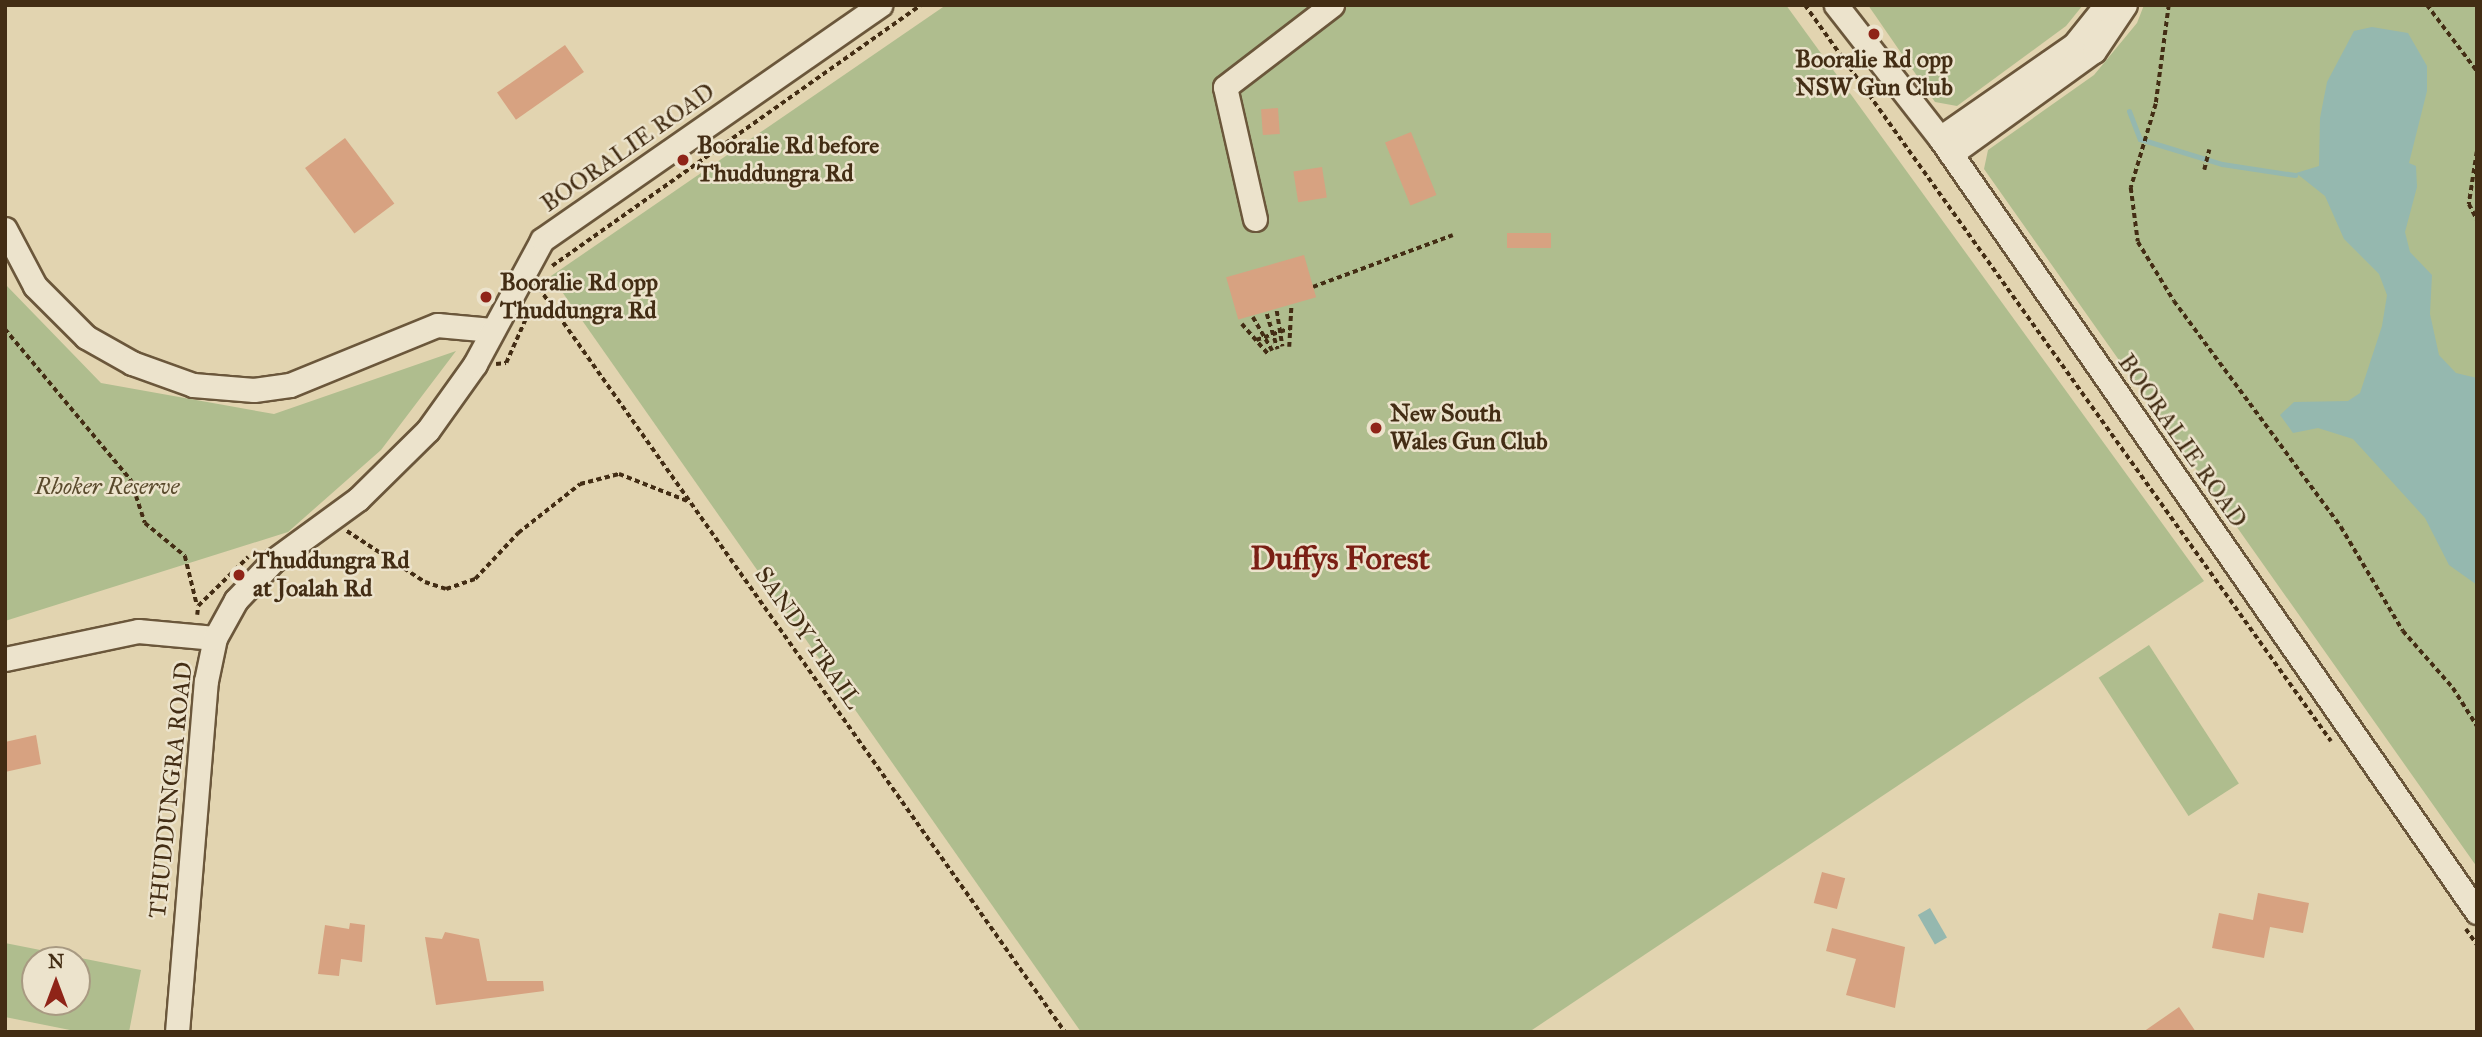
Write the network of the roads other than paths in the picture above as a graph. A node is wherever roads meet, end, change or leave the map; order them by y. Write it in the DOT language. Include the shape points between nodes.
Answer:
graph roads {
  1 [pos="880,5"];
  2 [pos="1332,5"];
  3 [pos="1836,5"];
  4 [pos="2106,5"];
  5 [pos="2125,5"];
  6 [pos="1946,146"];
  7 [pos="1255,219"];
  8 [pos="5,229"];
  9 [pos="492,330"];
  10 [pos="205,635"];
  11 [pos="5,659"];
  12 [pos="2469,917"];
  13 [pos="177,1032"];
  1 -- 9 [label="street, BOORALIE ROAD" via="560,225 538,270"];
  2 -- 7 [label="street" via="1225,87"];
  3 -- 6 [label="street, BOORALIE ROAD"];
  4 -- 6 [label="street" via="2074,45"];
  5 -- 6 [label="street" via="2094,51"];
  6 -- 12 [label="street, BOORALIE ROAD"];
  8 -- 9 [label="street" via="35,286 86,337 132,363 192,385 254,390 290,385 437,325"];
  9 -- 10 [label="street, THUDDUNGRA ROAD" via="475,364 410,450 254,578"];
  10 -- 11 [label="street" via="138,631"];
  10 -- 13 [label="street, THUDDUNGRA ROAD"];
}
